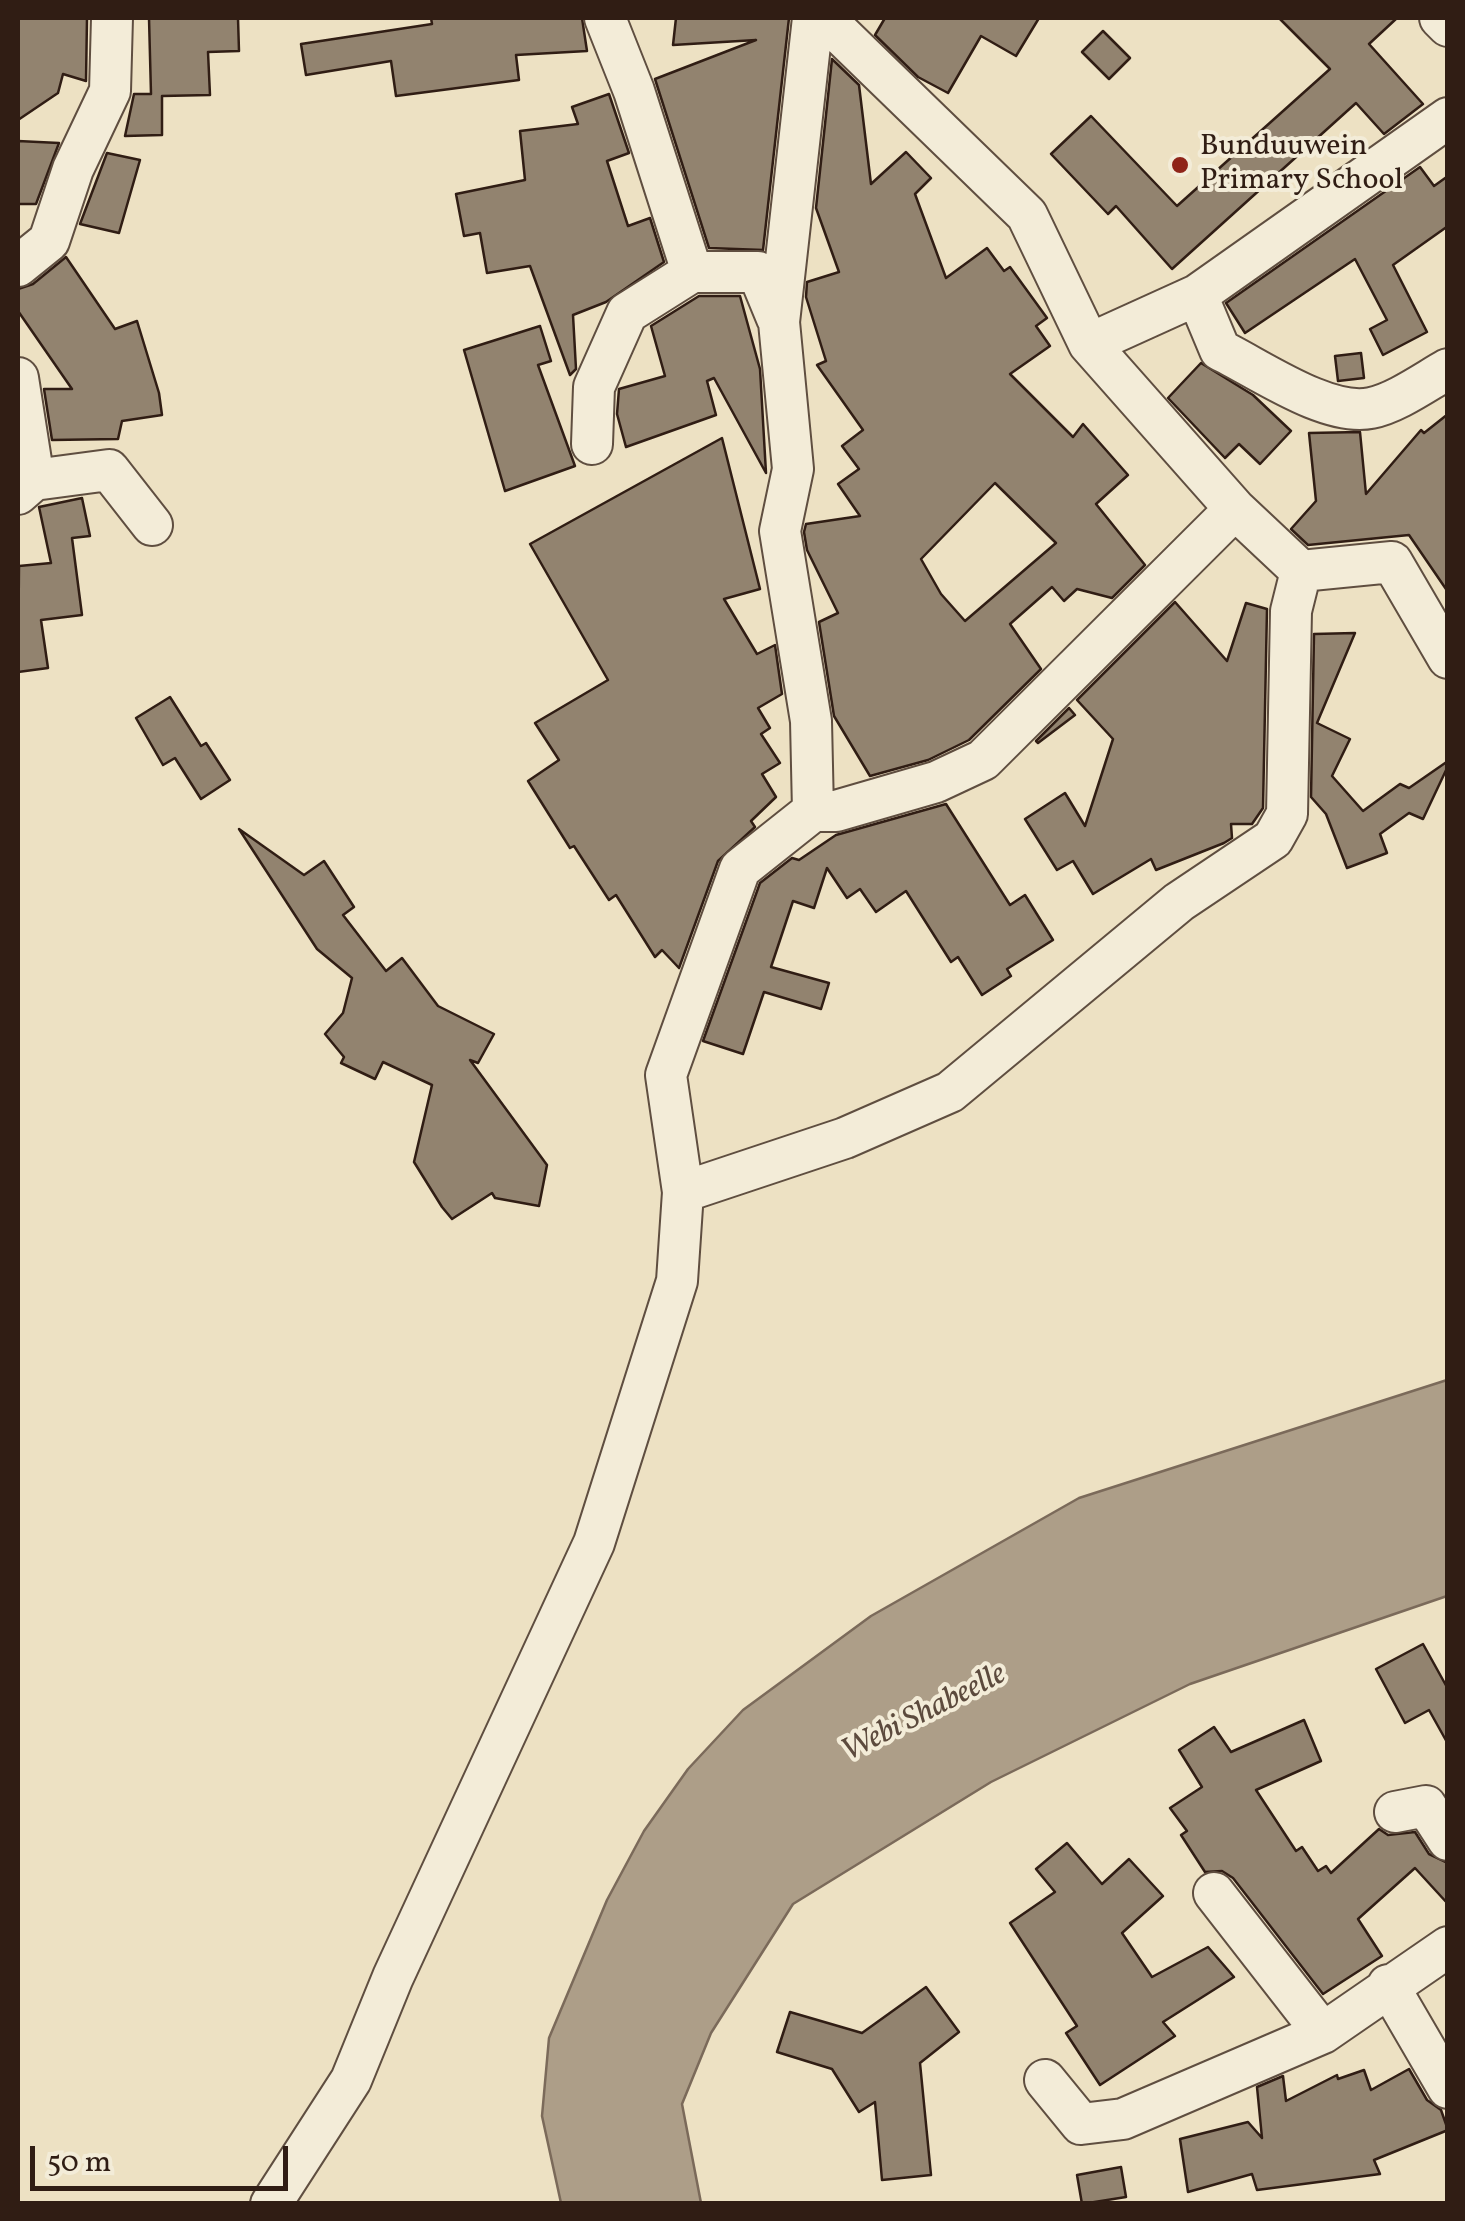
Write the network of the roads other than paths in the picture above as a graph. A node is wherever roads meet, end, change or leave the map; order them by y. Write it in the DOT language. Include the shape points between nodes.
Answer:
graph roads {
  1 [pos="112,18"];
  2 [pos="605,18"];
  3 [pos="813,18"];
  4 [pos="824,18"];
  5 [pos="1440,18"];
  6 [pos="1448,26"];
  7 [pos="1448,118"];
  8 [pos="18,266"];
  9 [pos="692,272"];
  10 [pos="1198,295"];
  11 [pos="779,322"];
  12 [pos="1089,344"];
  13 [pos="1448,370"];
  14 [pos="18,378"];
  15 [pos="592,444"];
  16 [pos="26,487"];
  17 [pos="1235,509"];
  18 [pos="152,525"];
  19 [pos="1301,571"];
  20 [pos="1448,658"];
  21 [pos="813,812"];
  22 [pos="683,1192"];
  23 [pos="1395,1812"];
  24 [pos="1448,1840"];
  25 [pos="1214,1893"];
  26 [pos="1448,1947"];
  27 [pos="1388,1985"];
  28 [pos="1323,2033"];
  29 [pos="1045,2080"];
  30 [pos="1448,2088"];
  31 [pos="271,2204"];
  1 -- 8 [label="street" via="110,92 61,173 49,241"];
  2 -- 9 [label="street"];
  3 -- 11 [label="street"];
  4 -- 12 [label="street" via="1027,215"];
  5 -- 6 [label="street"];
  7 -- 10 [label="street"];
  9 -- 11 [label="street" via="758,272"];
  9 -- 15 [label="street" via="627,312 594,387"];
  10 -- 12 [label="street"];
  10 -- 13 [label="street" via="1220,350 1324,403 1375,408"];
  11 -- 21 [label="street" via="794,469 780,532 811,720"];
  12 -- 17 [label="street"];
  14 -- 16 [label="street"];
  16 -- 18 [label="street" via="108,470"];
  17 -- 19 [label="street"];
  17 -- 21 [label="street" via="983,760 936,782 836,812"];
  19 -- 20 [label="street" via="1392,562"];
  19 -- 22 [label="street" via="1290,611 1286,814 1272,839 1179,902 950,1092 845,1138"];
  21 -- 22 [label="street" via="740,869 666,1075"];
  22 -- 31 [label="street" via="677,1280 594,1544 392,1977 352,2080"];
  23 -- 24 [label="street" via="1426,1806"];
  25 -- 28 [label="street"];
  26 -- 27 [label="street"];
  27 -- 28 [label="street"];
  27 -- 30 [label="street"];
  28 -- 29 [label="street" via="1123,2120 1081,2124"];
}
